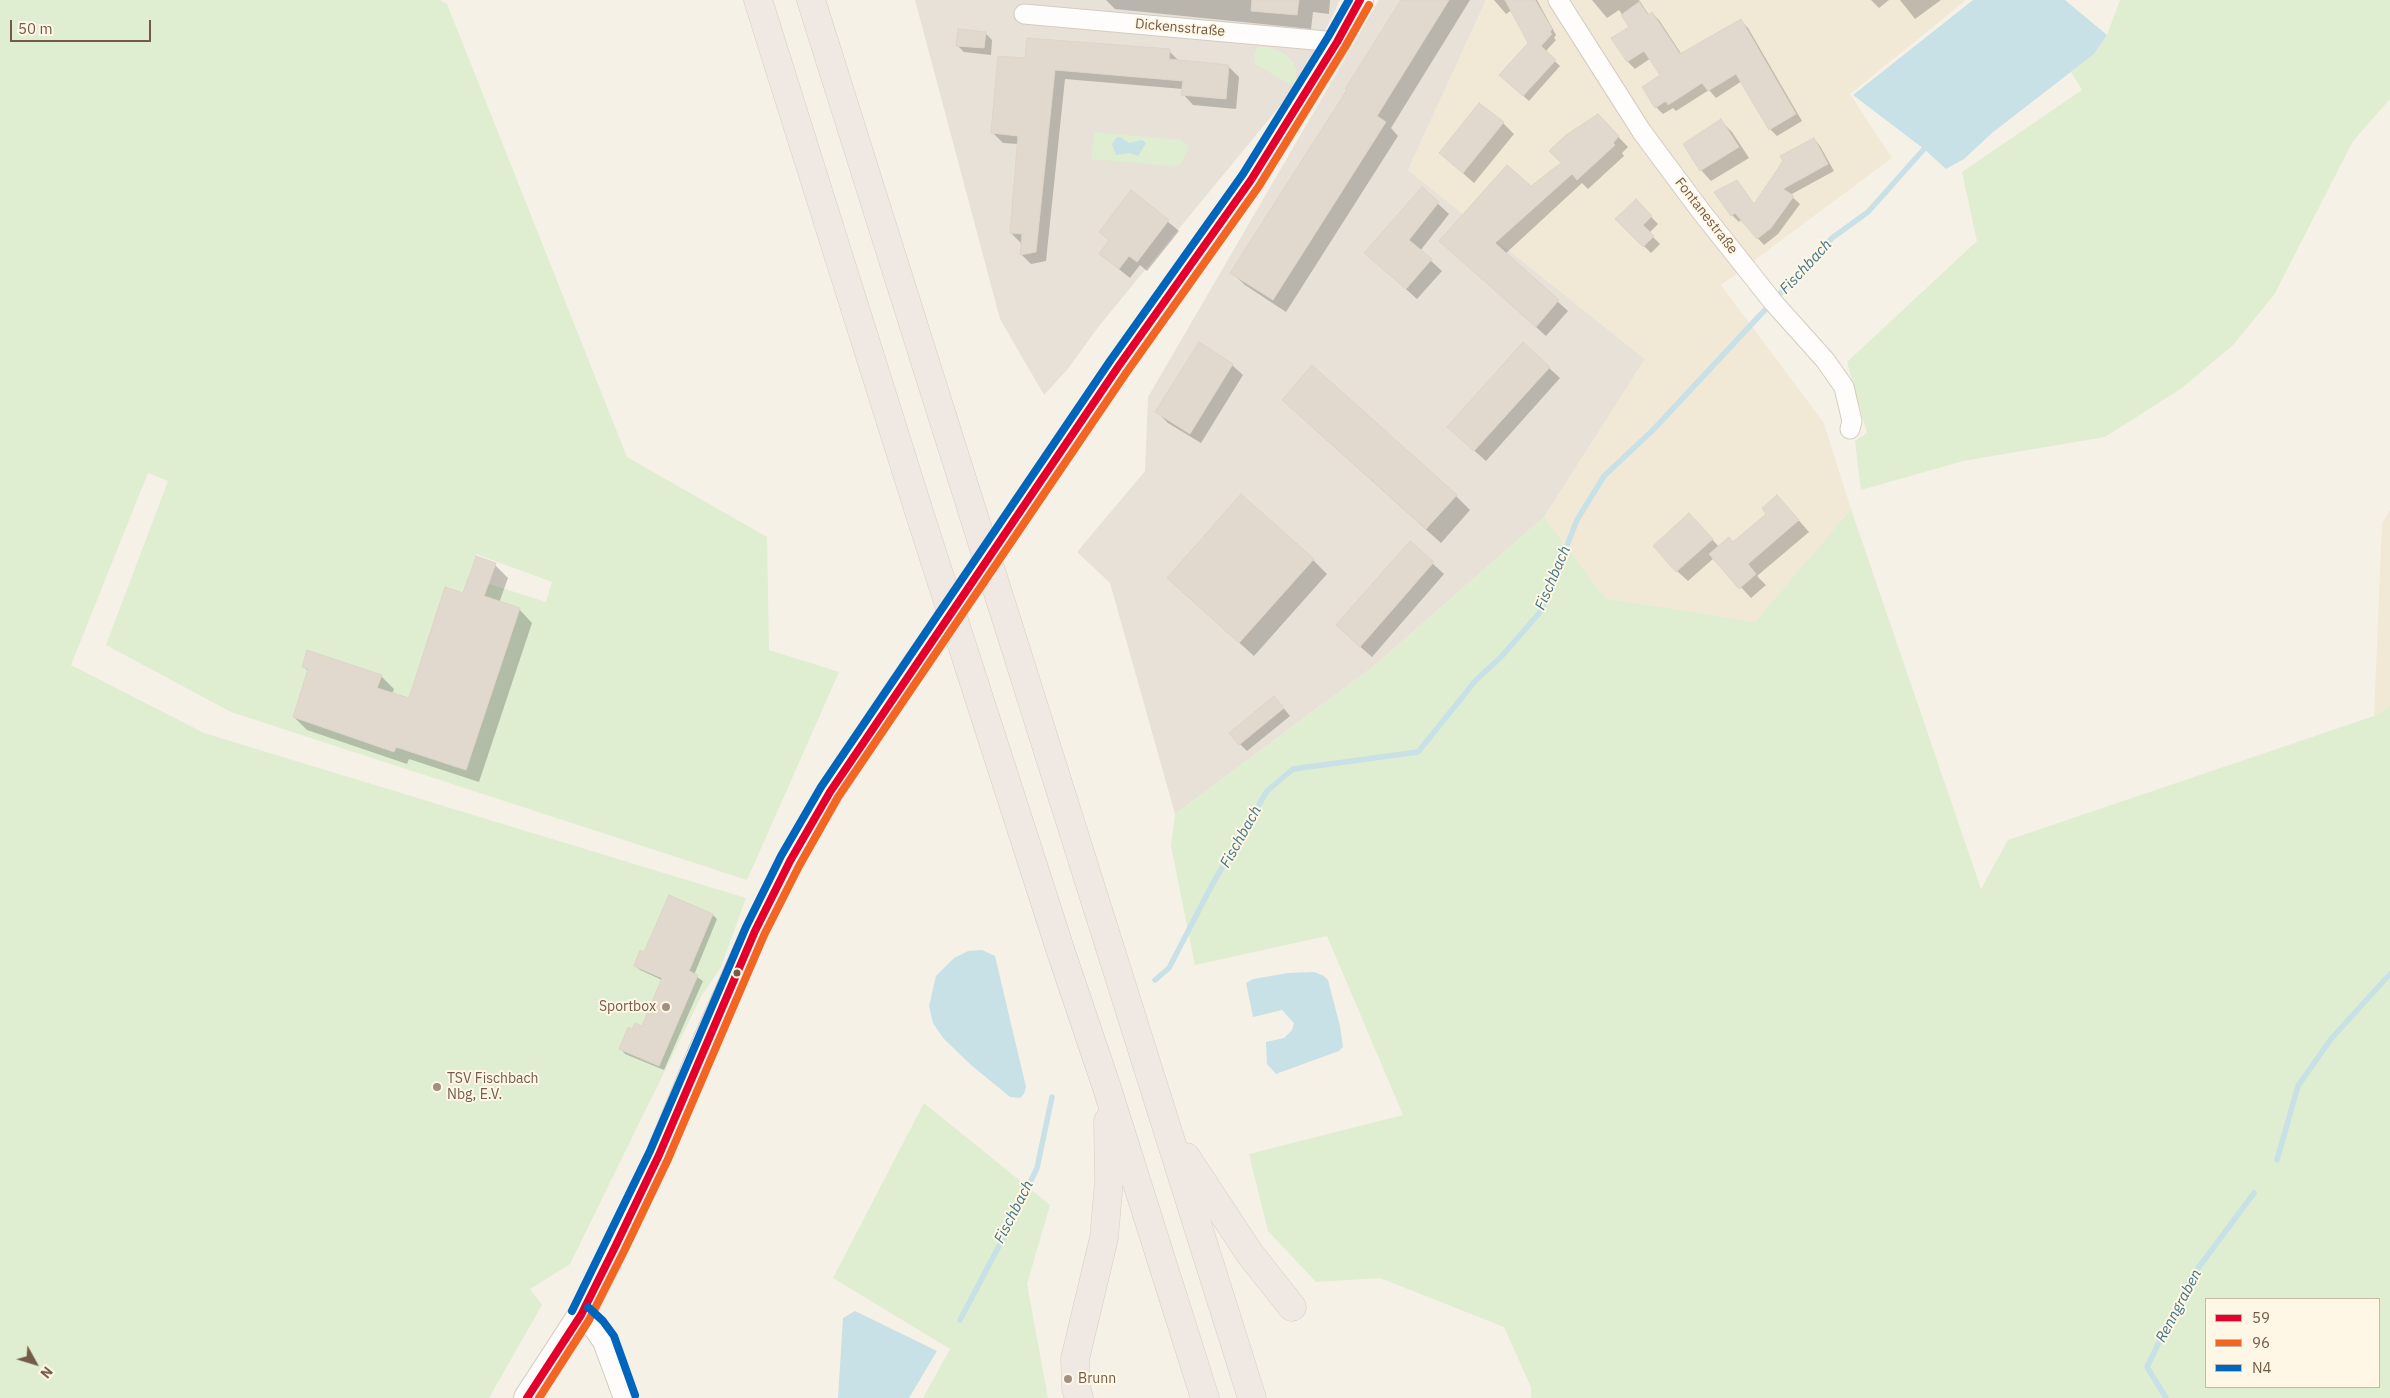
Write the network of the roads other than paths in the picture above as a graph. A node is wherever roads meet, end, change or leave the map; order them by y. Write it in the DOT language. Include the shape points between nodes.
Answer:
graph roads {
  1 [pos="758,0"];
  2 [pos="811,0"];
  3 [pos="1360,0"];
  4 [pos="1558,0"];
  5 [pos="1024,14"];
  6 [pos="1337,42"];
  7 [pos="1850,429"];
  8 [pos="1106,1085"];
  9 [pos="1166,1126"];
  10 [pos="1292,1307"];
  11 [pos="581,1315"];
  12 [pos="527,1398"];
  13 [pos="626,1398"];
  14 [pos="1079,1398"];
  15 [pos="1205,1398"];
  16 [pos="1252,1398"];
  1 -- 8 [label="highway" via="924,528"];
  2 -- 9 [label="highway"];
  3 -- 6 [label="main road"];
  4 -- 7 [label="street, Fontanestraße" via="1642,132 1706,218 1844,387 1852,421"];
  5 -- 6 [label="street, Dickensstraße"];
  6 -- 11 [label="main road, bridge" via="1251,180 1118,367 830,792 790,861 755,932 659,1154"];
  8 -- 14 [label="highway" via="1109,1146 1106,1219 1075,1359"];
  8 -- 15 [label="highway"];
  9 -- 10 [label="highway" via="1250,1254"];
  9 -- 16 [label="highway"];
  11 -- 12 [label="main road"];
  11 -- 13 [label="street" via="605,1341"];
}
